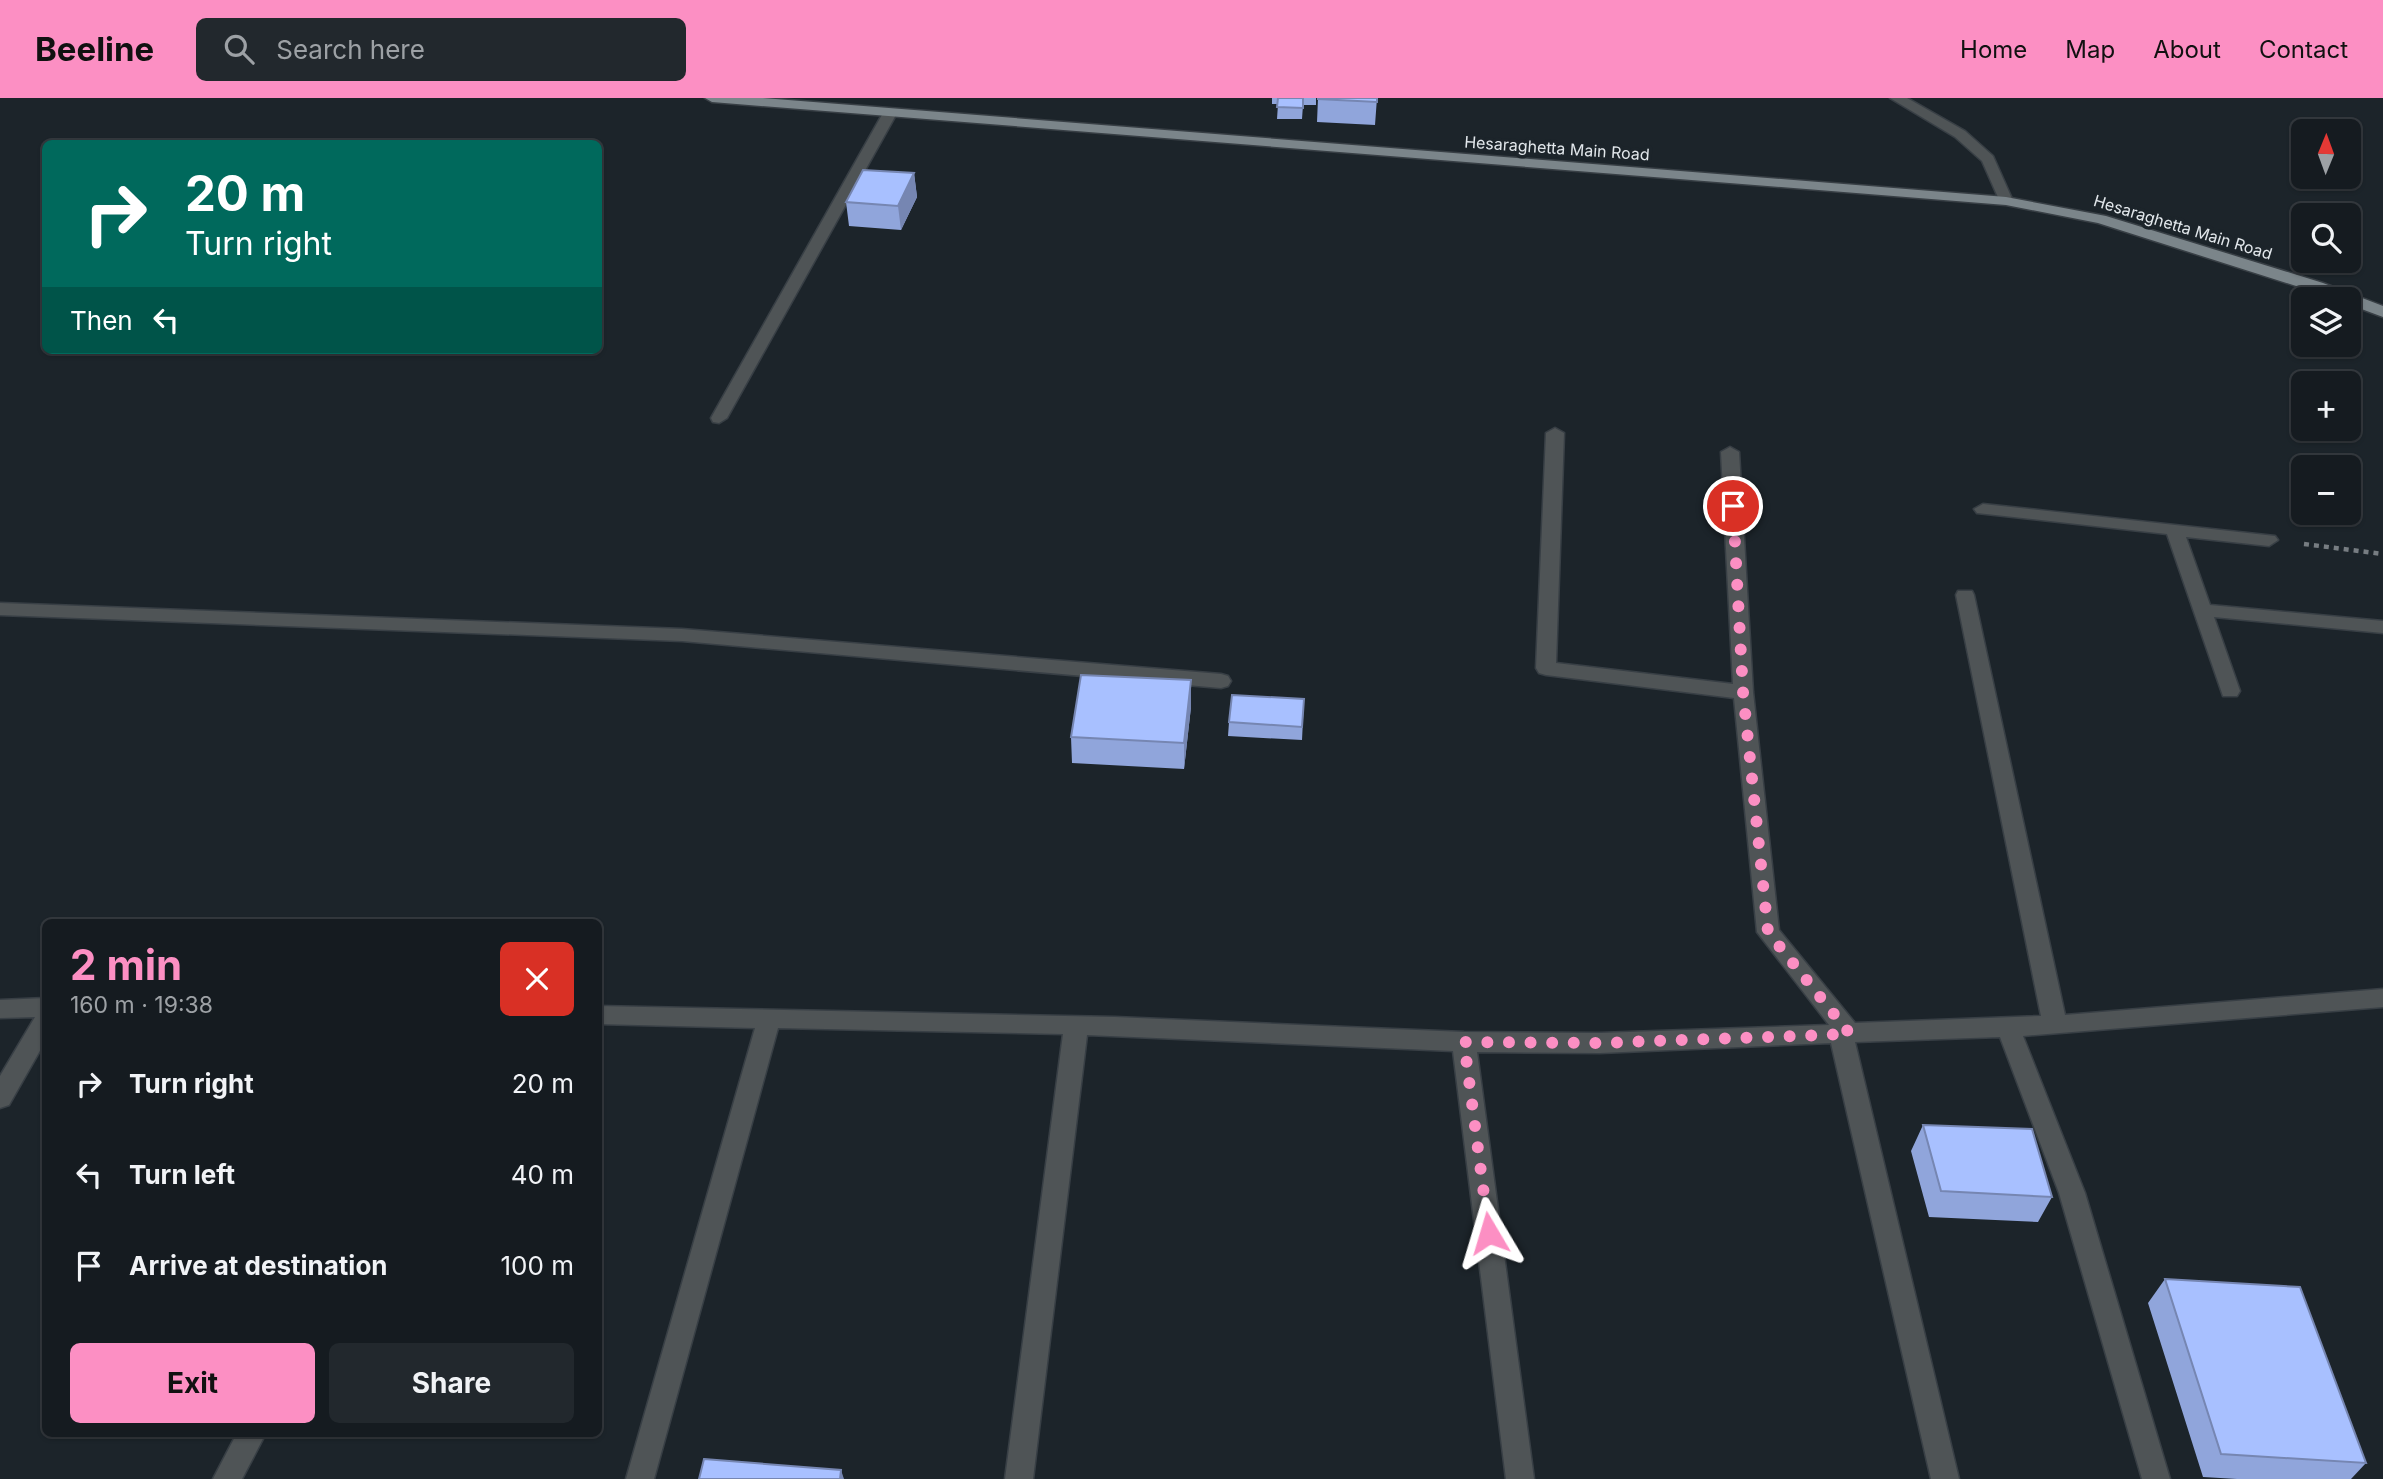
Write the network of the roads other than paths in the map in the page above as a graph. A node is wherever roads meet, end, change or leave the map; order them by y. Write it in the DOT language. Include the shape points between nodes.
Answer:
graph roads {
  1 [pos="712,98"];
  2 [pos="1898,98"];
  3 [pos="890,113"];
  4 [pos="2006,201"];
  5 [pos="2383,312"];
  6 [pos="719,418"];
  7 [pos="1555,433"];
  8 [pos="1730,452"];
  9 [pos="1983,509"];
  10 [pos="2174,529"];
  11 [pos="2269,540"];
  12 [pos="1965,595"];
  13 [pos="0,609"];
  14 [pos="2203,610"];
  15 [pos="2383,627"];
  16 [pos="1221,681"];
  17 [pos="2230,691"];
  18 [pos="1743,692"];
  19 [pos="2383,998"];
  20 [pos="42,1007"];
  21 [pos="0,1009"];
  22 [pos="602,1016"];
  23 [pos="769,1019"];
  24 [pos="42,1025"];
  25 [pos="2054,1025"];
  26 [pos="1076,1026"];
  27 [pos="2008,1027"];
  28 [pos="1845,1034"];
  29 [pos="1464,1042"];
  30 [pos="0,1098"];
  31 [pos="250,1437"];
  32 [pos="227,1479"];
  33 [pos="640,1479"];
  34 [pos="1019,1479"];
  35 [pos="1520,1479"];
  36 [pos="1945,1479"];
  37 [pos="2156,1479"];
  1 -- 3 [label="main road, Hesaraghetta Main Road"];
  2 -- 4 [label="street" via="1960,134 1988,159"];
  3 -- 4 [label="main road, Hesaraghetta Main Road"];
  3 -- 6 [label="street"];
  4 -- 5 [label="main road, Hesaraghetta Main Road" via="2101,219 2318,286"];
  7 -- 18 [label="street" via="1546,668"];
  8 -- 18 [label="street"];
  9 -- 10 [label="street"];
  10 -- 11 [label="street"];
  10 -- 14 [label="street"];
  12 -- 25 [label="street"];
  13 -- 16 [label="street" via="682,635"];
  14 -- 15 [label="street"];
  14 -- 17 [label="street"];
  18 -- 28 [label="street" via="1768,932"];
  19 -- 25 [label="street"];
  20 -- 21 [label="street"];
  22 -- 23 [label="street"];
  23 -- 26 [label="street"];
  23 -- 33 [label="street"];
  24 -- 30 [label="street"];
  25 -- 27 [label="street"];
  26 -- 29 [label="street"];
  26 -- 34 [label="street"];
  27 -- 28 [label="street"];
  27 -- 37 [label="street" via="2072,1192"];
  28 -- 29 [label="street" via="1600,1043"];
  28 -- 36 [label="street"];
  29 -- 35 [label="street"];
  31 -- 32 [label="street"];
}
